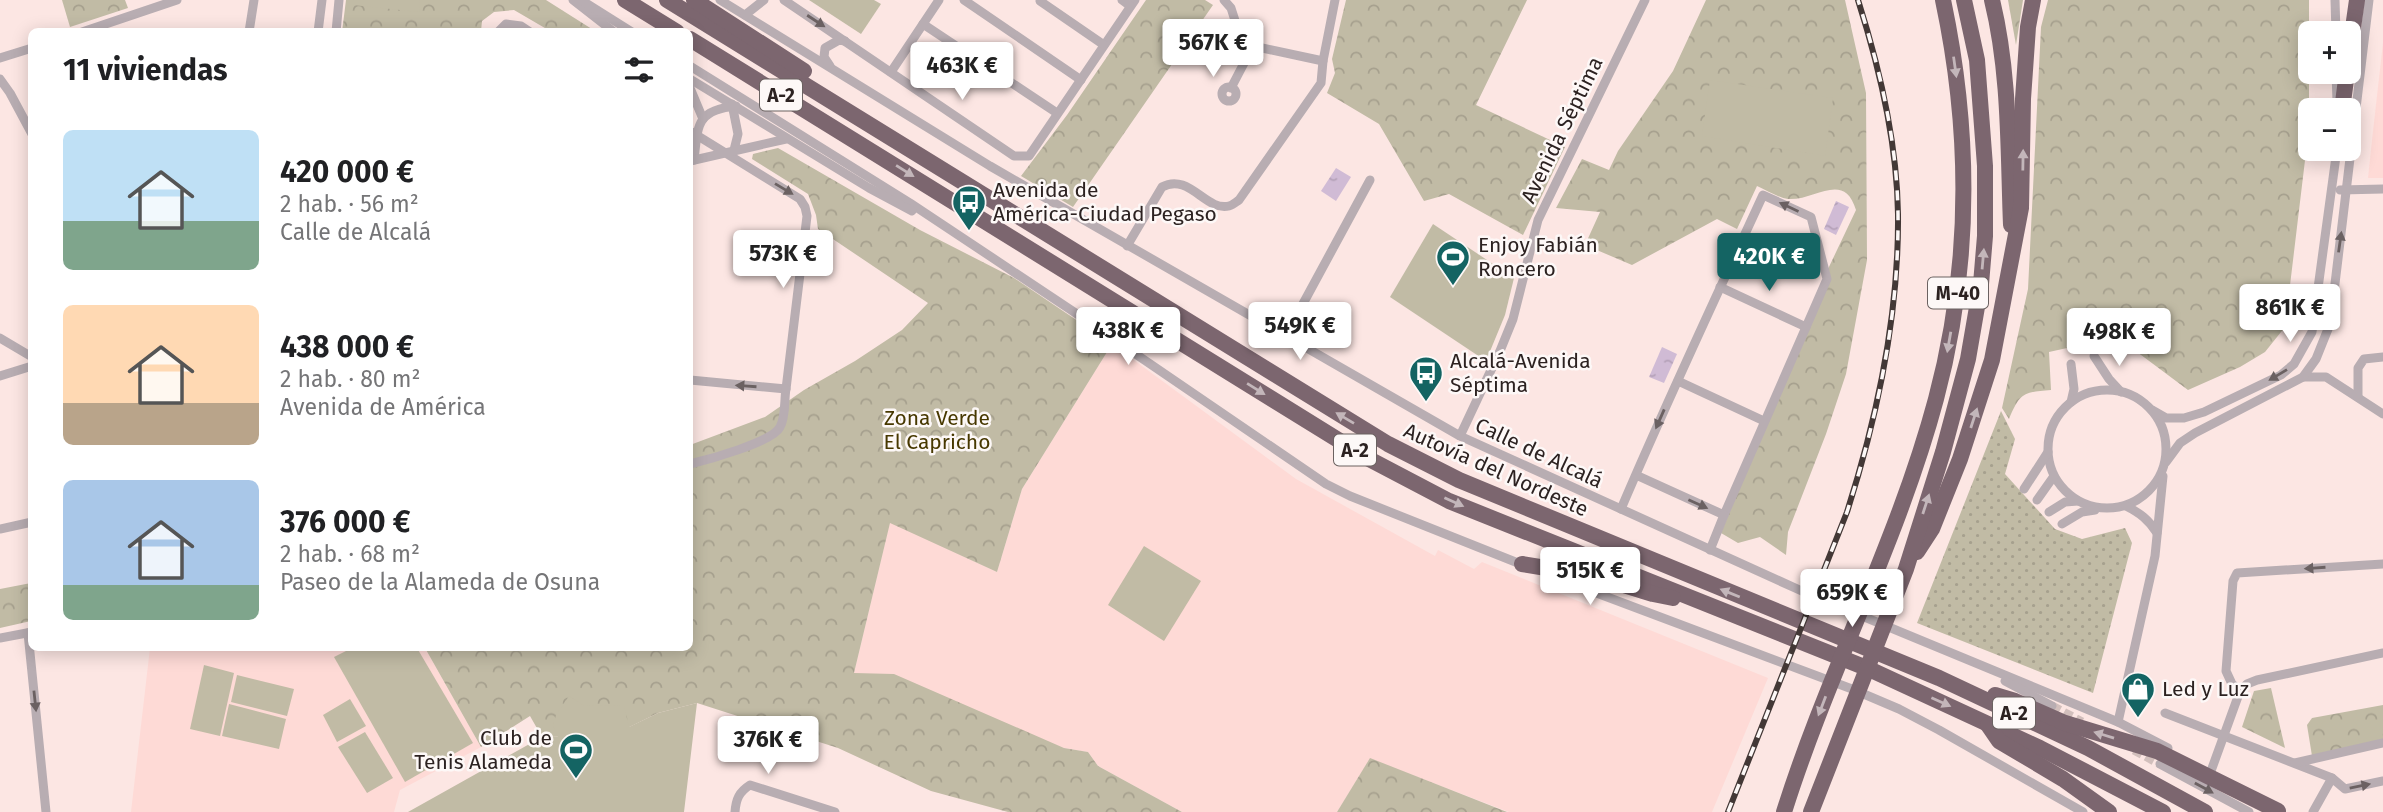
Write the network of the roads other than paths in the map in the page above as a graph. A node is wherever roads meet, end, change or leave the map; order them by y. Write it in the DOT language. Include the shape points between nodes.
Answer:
graph roads {
  1 [pos="177,0"];
  2 [pos="254,0"];
  3 [pos="322,0"];
  4 [pos="339,0"];
  5 [pos="573,0"];
  6 [pos="581,0"];
  7 [pos="625,0"];
  8 [pos="667,0"];
  9 [pos="694,0"];
  10 [pos="720,0"];
  11 [pos="764,0"];
  12 [pos="784,0"];
  13 [pos="939,0"];
  14 [pos="964,0"];
  15 [pos="1224,0"];
  16 [pos="1335,0"];
  17 [pos="1645,0"];
  18 [pos="1943,0"];
  19 [pos="1964,0"];
  20 [pos="1992,0"];
  21 [pos="2033,0"];
  22 [pos="2335,0"];
  23 [pos="2357,0"];
  24 [pos="2369,0"];
  25 [pos="1040,1"];
  26 [pos="1129,2"];
  27 [pos="745,15"];
  28 [pos="2336,21"];
  29 [pos="2354,21"];
  30 [pos="923,24"];
  31 [pos="94,28"];
  32 [pos="250,28"];
  33 [pos="318,28"];
  34 [pos="336,28"];
  35 [pos="502,28"];
  36 [pos="525,28"];
  37 [pos="609,28"];
  38 [pos="626,28"];
  39 [pos="670,28"];
  40 [pos="693,41"];
  41 [pos="848,41"];
  42 [pos="1104,45"];
  43 [pos="1253,46"];
  44 [pos="28,49"];
  45 [pos="0,58"];
  46 [pos="1324,61"];
  47 [pos="693,68"];
  48 [pos="831,68"];
  49 [pos="891,72"];
  50 [pos="704,75"];
  51 [pos="0,79"];
  52 [pos="1080,80"];
  53 [pos="693,81"];
  54 [pos="1231,88"];
  55 [pos="693,95"];
  56 [pos="733,106"];
  57 [pos="758,109"];
  58 [pos="1057,113"];
  59 [pos="703,119"];
  60 [pos="28,127"];
  61 [pos="693,131"];
  62 [pos="693,133"];
  63 [pos="786,139"];
  64 [pos="730,152"];
  65 [pos="693,160"];
  66 [pos="2335,161"];
  67 [pos="2333,178"];
  68 [pos="1370,180"];
  69 [pos="2383,189"];
  70 [pos="2344,190"];
  71 [pos="2330,200"];
  72 [pos="945,227"];
  73 [pos="1127,246"];
  74 [pos="2011,252"];
  75 [pos="1720,287"];
  76 [pos="1165,307"];
  77 [pos="1806,327"];
  78 [pos="1285,337"];
  79 [pos="0,338"];
  80 [pos="28,355"];
  81 [pos="2094,356"];
  82 [pos="2383,357"];
  83 [pos="2071,364"];
  84 [pos="28,367"];
  85 [pos="0,376"];
  86 [pos="2303,377"];
  87 [pos="693,380"];
  88 [pos="1678,380"];
  89 [pos="786,389"];
  90 [pos="2121,392"];
  91 [pos="2358,397"];
  92 [pos="2071,402"];
  93 [pos="2152,410"];
  94 [pos="2383,414"];
  95 [pos="1764,421"];
  96 [pos="1460,436"];
  97 [pos="2048,452"];
  98 [pos="693,463"];
  99 [pos="2164,466"];
  100 [pos="1636,475"];
  101 [pos="2054,476"];
  102 [pos="2024,489"];
  103 [pos="2037,500"];
  104 [pos="2078,501"];
  105 [pos="2126,506"];
  106 [pos="1621,509"];
  107 [pos="2102,509"];
  108 [pos="2049,512"];
  109 [pos="1724,515"];
  110 [pos="28,524"];
  111 [pos="2062,524"];
  112 [pos="0,529"];
  113 [pos="2157,534"];
  114 [pos="1710,550"];
  115 [pos="1522,564"];
  116 [pos="2383,564"];
  117 [pos="1906,569"];
  118 [pos="1703,603"];
  119 [pos="28,633"];
  120 [pos="1911,637"];
  121 [pos="0,638"];
  122 [pos="32,651"];
  123 [pos="2383,653"];
  124 [pos="1939,678"];
  125 [pos="2240,691"];
  126 [pos="2052,706"];
  127 [pos="2165,713"];
  128 [pos="2118,722"];
  129 [pos="1987,723"];
  130 [pos="2224,736"];
  131 [pos="2383,743"];
  132 [pos="2293,763"];
  133 [pos="2160,764"];
  134 [pos="2211,772"];
  135 [pos="2332,778"];
  136 [pos="2383,781"];
  137 [pos="2280,811"];
  138 [pos="46,812"];
  139 [pos="735,812"];
  140 [pos="835,812"];
  141 [pos="1784,812"];
  142 [pos="1811,812"];
  143 [pos="2083,812"];
  144 [pos="2109,812"];
  145 [pos="2163,812"];
  146 [pos="2205,812"];
  147 [pos="2249,812"];
  148 [pos="2313,812"];
  1 -- 31 [label="street"];
  2 -- 32 [label="street"];
  3 -- 33 [label="street"];
  4 -- 34 [label="street"];
  5 -- 37 [label="street"];
  6 -- 38 [label="street"];
  7 -- 39 [label="highway"];
  8 -- 76 [label="highway, Autovía del Nordeste / A-2"];
  9 -- 76 [label="highway" via="1148,285"];
  10 -- 27 [label="street, Calle de Alcalá"];
  11 -- 27 [label="street"];
  12 -- 41 [label="street, one-way"];
  13 -- 30 [label="street"];
  14 -- 52 [label="street"];
  15 -- 43 [label="street" via="1239,33"];
  16 -- 46 [label="street"];
  17 -- 96 [label="street, Avenida Séptima" via="1538,220 1513,319"];
  18 -- 141 [label="highway, M-40, one-way" via="1964,164 1960,280 1948,353 1922,445"];
  117 -- 19 [label="highway, M-40, one-way" via="1959,395 1981,284 1983,125 1977,60"];
  20 -- 74 [label="highway" via="2005,97"];
  74 -- 21 [label="highway, one-way" via="2021,208 2024,87"];
  22 -- 28 [label="street"];
  23 -- 29 [label="highway"];
  24 -- 70 [label="street"];
  25 -- 42 [label="street"];
  26 -- 42 [label="street"];
  27 -- 48 [label="street, Calle de Alcalá"];
  30 -- 49 [label="street"];
  30 -- 58 [label="street"];
  35 -- 36 [label="street" via="506,24"];
  40 -- 118 [label="highway, Autovía del Nordeste / A-2, one-way" via="1369,458 1449,501"];
  41 -- 48 [label="street" via="839,40 825,48 824,57"];
  41 -- 49 [label="street"];
  42 -- 52 [label="street"];
  43 -- 46 [label="street"];
  43 -- 54 [label="street"];
  44 -- 45 [label="street"];
  46 -- 73 [label="street" via="1321,83 1239,200 1220,205 1179,183 1170,183 1162,187"];
  47 -- 50 [label="street"];
  48 -- 73 [label="street, Calle de Alcalá"];
  49 -- 58 [label="street" via="1014,156 1029,156"];
  50 -- 56 [label="street"];
  50 -- 57 [label="street"];
  51 -- 60 [label="street"];
  52 -- 58 [label="street"];
  53 -- 56 [label="street"];
  55 -- 59 [label="street"];
  56 -- 57 [label="street"];
  56 -- 59 [label="street"];
  56 -- 63 [label="street"];
  56 -- 64 [label="street" via="737,134"];
  57 -- 72 [label="street"];
  59 -- 61 [label="street"];
  62 -- 64 [label="street"];
  63 -- 64 [label="street"];
  63 -- 72 [label="street"];
  64 -- 65 [label="street"];
  64 -- 89 [label="street, one-way" via="796,196 805,207"];
  66 -- 67 [label="street"];
  67 -- 70 [label="street"];
  67 -- 71 [label="street"];
  68 -- 78 [label="street"];
  69 -- 70 [label="street"];
  70 -- 71 [label="street"];
  86 -- 70 [label="street, one-way" via="2328,329"];
  71 -- 93 [label="street, one-way" via="2312,332 2294,364 2281,375 2204,412 2166,418"];
  72 -- 115 [label="street" via="1326,484"];
  73 -- 78 [label="street, Calle de Alcalá"];
  117 -- 74 [label="highway, one-way" via="1932,529 1961,459 1992,359"];
  75 -- 77 [label="street"];
  77 -- 75 [label="street, Calle de Alcalá, one-way" via="1827,279 1811,217 1763,195"];
  75 -- 88 [label="street, Calle de Alcalá"];
  124 -- 76 [label="highway, Autovía del Nordeste / A-2, one-way" via="1459,480 1388,444"];
  77 -- 95 [label="street, Calle de Alcalá"];
  78 -- 96 [label="street, Calle de Alcalá"];
  79 -- 80 [label="street"];
  81 -- 90 [label="street"];
  82 -- 91 [label="street" via="2364,359 2358,368"];
  83 -- 92 [label="street"];
  84 -- 85 [label="street"];
  86 -- 91 [label="street" via="2326,377"];
  86 -- 99 [label="street" via="2195,433 2180,443"];
  89 -- 87 [label="street, one-way"];
  88 -- 95 [label="street"];
  88 -- 100 [label="street, Calle de Alcalá, one-way"];
  89 -- 98 [label="street" via="782,421 775,433"];
  90 -- 92 [label="street" via="2095,391"];
  90 -- 93 [label="street"];
  91 -- 94 [label="street"];
  92 -- 97 [label="street" via="2053,424"];
  93 -- 99 [label="street" via="2165,434"];
  95 -- 109 [label="street, Calle de Alcalá"];
  96 -- 106 [label="street, Calle de Alcalá"];
  97 -- 101 [label="street"];
  97 -- 102 [label="street"];
  99 -- 105 [label="street" via="2148,493"];
  99 -- 113 [label="street"];
  100 -- 106 [label="street, Calle de Alcalá"];
  100 -- 109 [label="street, Calle de Alcalá, one-way"];
  101 -- 103 [label="street"];
  101 -- 104 [label="street"];
  104 -- 107 [label="street"];
  104 -- 108 [label="street" via="2065,502"];
  105 -- 107 [label="street"];
  105 -- 113 [label="street" via="2151,523"];
  106 -- 114 [label="street, Calle de Alcalá"];
  107 -- 111 [label="street" via="2082,512"];
  109 -- 114 [label="street, Calle de Alcalá"];
  110 -- 112 [label="street"];
  113 -- 128 [label="street"];
  114 -- 120 [label="street, Calle de Alcalá"];
  115 -- 118 [label="highway"];
  115 -- 143 [label="street" via="1888,704"];
  116 -- 125 [label="street, one-way" via="2237,573 2226,671"];
  117 -- 142 [label="highway, M-40"];
  118 -- 129 [label="highway, Autovía del Nordeste / A-2, one-way" via="1824,650"];
  119 -- 121 [label="street"];
  120 -- 126 [label="street, Calle de Alcalá"];
  120 -- 128 [label="street, Calle de Alcalá"];
  122 -- 138 [label="street, one-way"];
  123 -- 125 [label="street" via="2257,680"];
  137 -- 124 [label="highway, one-way" via="2157,751"];
  124 -- 146 [label="highway, Autovía del Nordeste / A-2" via="2088,748"];
  125 -- 130 [label="street"];
  127 -- 130 [label="street"];
  128 -- 134 [label="street, Calle de Alcalá"];
  129 -- 144 [label="highway" via="1999,741"];
  129 -- 145 [label="highway, Autovía del Nordeste / A-2"];
  130 -- 132 [label="street"];
  130 -- 134 [label="street"];
  131 -- 132 [label="street"];
  132 -- 135 [label="street"];
  133 -- 147 [label="street, one-way"];
  134 -- 137 [label="street, Calle de Alcalá"];
  135 -- 136 [label="street, one-way" via="2345,789"];
  135 -- 148 [label="street"];
  139 -- 140 [label="street" via="741,791 750,785"];
}
